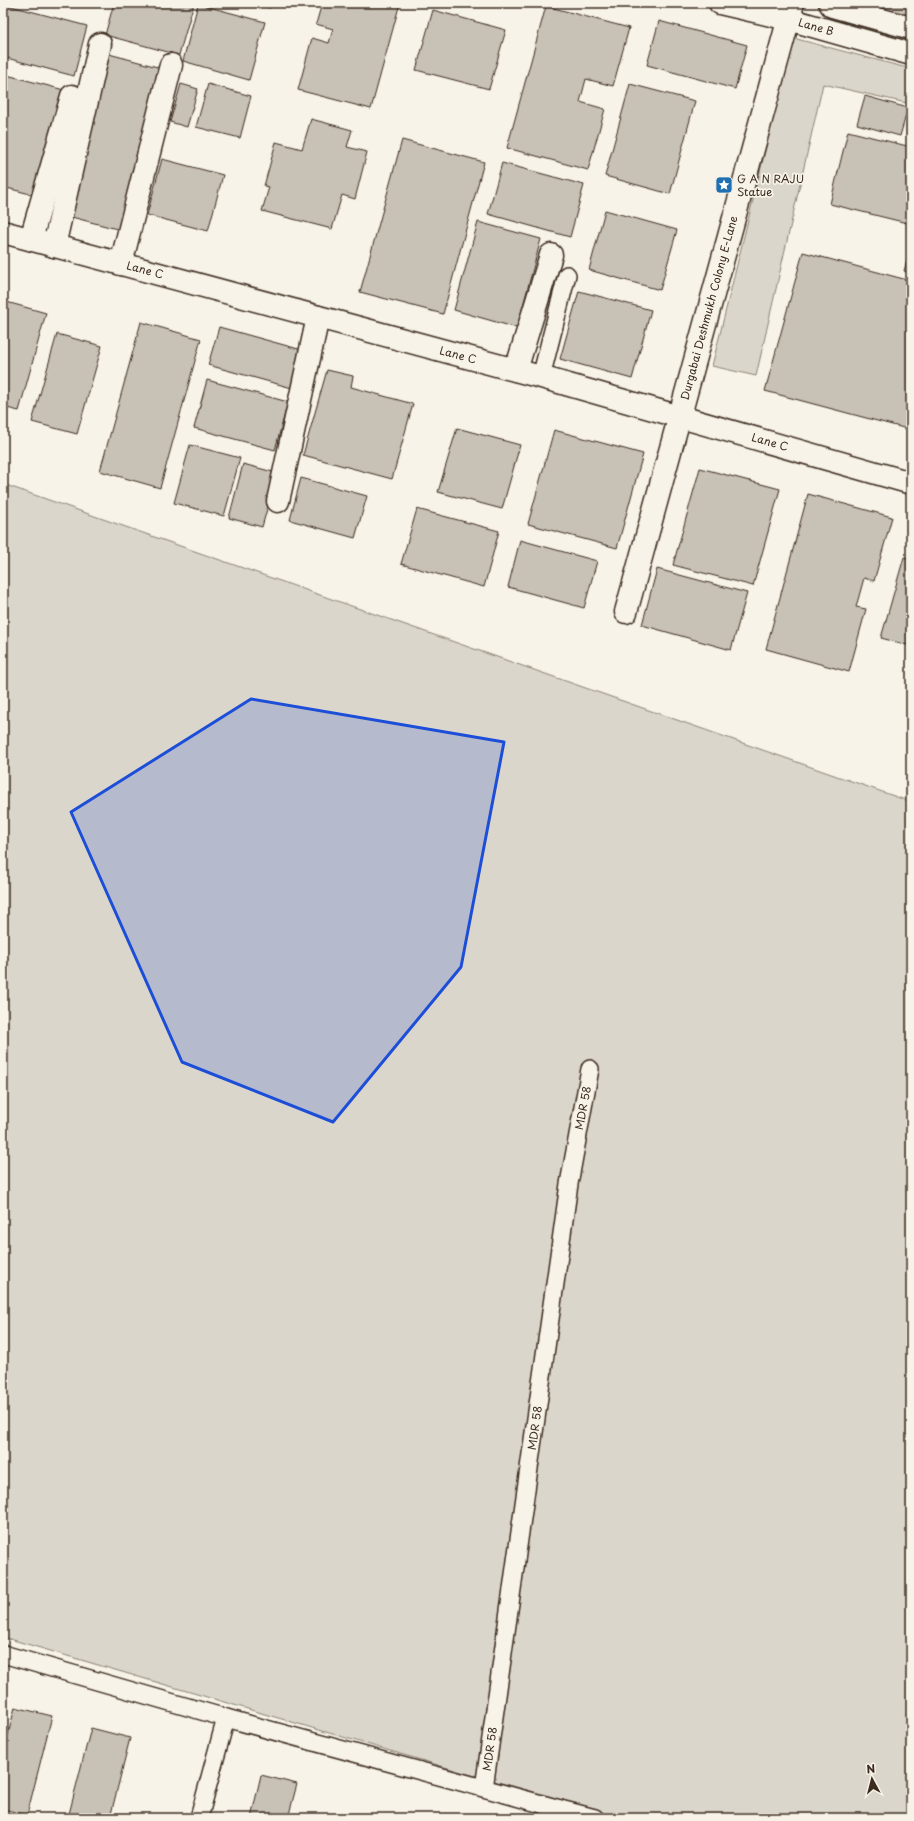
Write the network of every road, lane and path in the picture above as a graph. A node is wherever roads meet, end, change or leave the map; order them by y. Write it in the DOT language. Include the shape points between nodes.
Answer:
graph roads {
  1 [pos="720,3"];
  2 [pos="830,3"];
  3 [pos="790,11"];
  4 [pos="911,28"];
  5 [pos="100,44"];
  6 [pos="911,54"];
  7 [pos="171,65"];
  8 [pos="72,96"];
  9 [pos="3,232"];
  10 [pos="31,240"];
  11 [pos="54,246"];
  12 [pos="551,255"];
  13 [pos="122,264"];
  14 [pos="567,275"];
  15 [pos="318,317"];
  16 [pos="516,370"];
  17 [pos="540,377"];
  18 [pos="679,416"];
  19 [pos="911,484"];
  20 [pos="278,501"];
  21 [pos="626,612"];
  22 [pos="590,1069"];
  23 [pos="3,1654"];
  24 [pos="226,1718"];
  25 [pos="484,1788"];
  26 [pos="559,1814"];
  27 [pos="200,1818"];
  28 [pos="595,1818"];
  1 -- 3 [label="street, Lane B"];
  2 -- 4 [label="street" via="832,6"];
  3 -- 6 [label="street, Lane B"];
  3 -- 18 [label="street, Durgabai Deshmukh Colony E-Lane"];
  5 -- 11 [label="street"];
  7 -- 13 [label="street"];
  8 -- 10 [label="street"];
  9 -- 10 [label="street, Lane C"];
  10 -- 11 [label="street, Lane C"];
  11 -- 13 [label="street, Lane C"];
  12 -- 16 [label="street"];
  13 -- 15 [label="street, Lane C"];
  14 -- 17 [label="lane"];
  15 -- 16 [label="street, Lane C"];
  15 -- 20 [label="street"];
  16 -- 17 [label="street, Lane C"];
  17 -- 18 [label="street, Lane C"];
  18 -- 19 [label="street, Lane C"];
  18 -- 21 [label="street, Durgabai Deshmukh Colony E-Lane"];
  22 -- 25 [label="lane, MDR 58" via="569,1184"];
  23 -- 24 [label="lane"];
  24 -- 25 [label="lane"];
  24 -- 27 [label="lane"];
  25 -- 26 [label="lane"];
  26 -- 28 [label="lane"];
}
